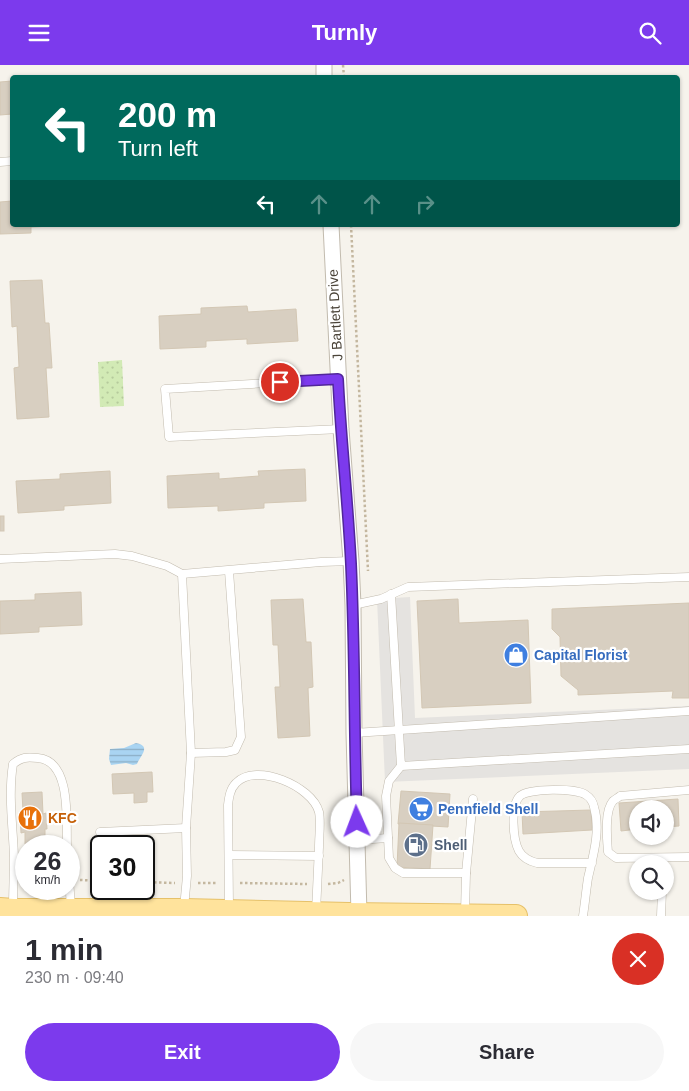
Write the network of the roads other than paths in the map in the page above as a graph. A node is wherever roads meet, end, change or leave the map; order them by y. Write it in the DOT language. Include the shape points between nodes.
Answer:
graph roads {
  1 [pos="331,227"];
  2 [pos="338,379"];
  3 [pos="340,429"];
  4 [pos="0,559"];
  5 [pos="351,561"];
  6 [pos="229,571"];
  7 [pos="182,574"];
  8 [pos="689,577"];
  9 [pos="391,594"];
  10 [pos="353,605"];
  11 [pos="689,711"];
  12 [pos="398,730"];
  13 [pos="354,733"];
  14 [pos="689,749"];
  15 [pos="191,753"];
  16 [pos="401,766"];
  17 [pos="689,790"];
  18 [pos="474,799"];
  19 [pos="186,828"];
  20 [pos="100,832"];
  21 [pos="67,835"];
  22 [pos="388,838"];
  23 [pos="357,840"];
  24 [pos="229,855"];
  25 [pos="319,856"];
  26 [pos="689,857"];
  27 [pos="629,859"];
  28 [pos="674,859"];
  29 [pos="592,863"];
  30 [pos="466,873"];
  31 [pos="70,900"];
  32 [pos="662,900"];
  33 [pos="6,909"];
  34 [pos="71,910"];
  35 [pos="229,911"];
  36 [pos="190,912"];
  37 [pos="267,914"];
  38 [pos="316,914"];
  39 [pos="359,914"];
  40 [pos="388,915"];
  41 [pos="465,915"];
  42 [pos="516,916"];
  43 [pos="584,916"];
  44 [pos="661,916"];
  1 -- 2 [label="street, J Bartlett Drive"];
  2 -- 3 [label="street, J Bartlett Drive"];
  2 -- 3 [label="lane" via="165,389 169,437"];
  3 -- 5 [label="street, J Bartlett Drive"];
  4 -- 7 [label="lane" via="115,554 167,565"];
  5 -- 6 [label="lane"];
  5 -- 10 [label="street, J Bartlett Drive"];
  6 -- 7 [label="lane"];
  6 -- 15 [label="lane" via="241,737 235,750"];
  7 -- 15 [label="lane"];
  8 -- 9 [label="lane" via="408,587"];
  9 -- 10 [label="lane"];
  9 -- 12 [label="lane"];
  10 -- 13 [label="street, J Bartlett Drive"];
  11 -- 12 [label="lane"];
  12 -- 13 [label="lane"];
  12 -- 16 [label="lane"];
  13 -- 23 [label="street, J Bartlett Drive"];
  14 -- 16 [label="lane"];
  15 -- 19 [label="lane"];
  16 -- 22 [label="lane" via="388,781"];
  17 -- 27 [label="lane" via="620,796 612,801 607,815 608,852 616,858"];
  18 -- 30 [label="lane"];
  19 -- 20 [label="lane"];
  19 -- 36 [label="lane"];
  21 -- 33 [label="lane" via="66,797 58,771 42,758 21,758 13,764 11,777 14,860"];
  22 -- 23 [label="lane"];
  22 -- 30 [label="lane" via="389,858 403,873"];
  23 -- 39 [label="street, J Bartlett Drive"];
  24 -- 25 [label="lane"];
  24 -- 25 [label="lane" via="230,792 244,777 258,775 289,783 311,798 319,812"];
  24 -- 35 [label="lane"];
  25 -- 38 [label="lane"];
  26 -- 28 [label="lane"];
  29 -- 29 [label="lane" via="596,831 592,800 578,791 534,791 520,796 516,801 515,839 524,857 537,863"];
  29 -- 43 [label="lane"];
  30 -- 41 [label="lane"];
  31 -- 34 [label="lane"];
  32 -- 44 [label="lane"];
  33 -- 34 [label="main road"];
  34 -- 36 [label="main road"];
  35 -- 36 [label="main road"];
  35 -- 37 [label="main road"];
  37 -- 38 [label="main road"];
  38 -- 39 [label="main road"];
  39 -- 40 [label="main road"];
  40 -- 41 [label="main road"];
  41 -- 42 [label="main road"];
}
